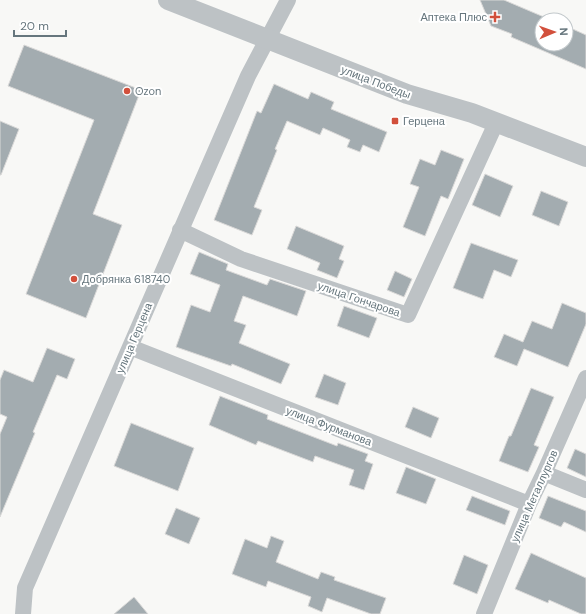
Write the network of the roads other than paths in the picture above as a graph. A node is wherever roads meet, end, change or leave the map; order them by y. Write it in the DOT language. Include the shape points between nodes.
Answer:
graph roads {
  1 [pos="168,0"];
  2 [pos="288,0"];
  3 [pos="268,39"];
  4 [pos="496,123"];
  5 [pos="586,157"];
  6 [pos="180,230"];
  7 [pos="130,347"];
  8 [pos="586,378"];
  9 [pos="544,473"];
  10 [pos="586,490"];
  11 [pos="529,504"];
  12 [pos="23,614"];
  13 [pos="484,614"];
  1 -- 3 [label="street, улица Победы"];
  2 -- 3 [label="street, улица Герцена"];
  3 -- 4 [label="street, улица Победы" via="407,94 472,113"];
  3 -- 6 [label="street, улица Герцена" via="248,76"];
  4 -- 5 [label="street, улица Победы"];
  4 -- 6 [label="street, улица Гончарова" via="408,315 241,259"];
  6 -- 7 [label="street, улица Герцена"];
  7 -- 11 [label="street, улица Фурманова"];
  7 -- 12 [label="street, улица Герцена" via="25,588"];
  8 -- 9 [label="street, улица Металлургов"];
  9 -- 10 [label="street"];
  9 -- 11 [label="street, улица Металлургов"];
  11 -- 13 [label="street, улица Металлургов"];
}
